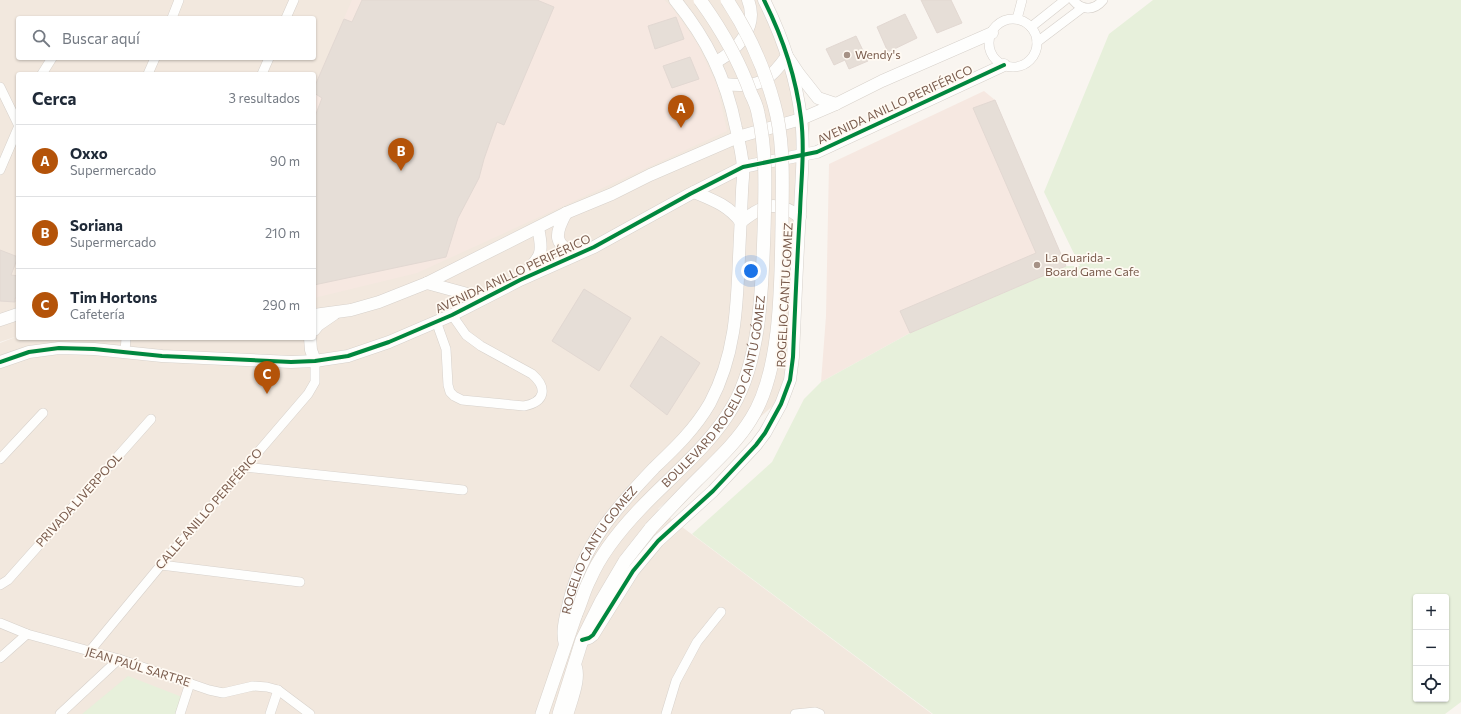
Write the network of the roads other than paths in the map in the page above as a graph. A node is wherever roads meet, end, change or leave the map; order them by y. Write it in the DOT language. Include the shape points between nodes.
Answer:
graph roads {
  1 [pos="180,0"];
  2 [pos="294,0"];
  3 [pos="675,0"];
  4 [pos="700,0"];
  5 [pos="727,0"];
  6 [pos="748,0"];
  7 [pos="764,0"];
  8 [pos="1022,0"];
  9 [pos="1065,0"];
  10 [pos="1073,0"];
  11 [pos="1103,0"];
  12 [pos="1082,8"];
  13 [pos="173,16"];
  14 [pos="287,16"];
  15 [pos="1017,19"];
  16 [pos="1031,27"];
  17 [pos="992,33"];
  18 [pos="1038,42"];
  19 [pos="787,56"];
  20 [pos="51,60"];
  21 [pos="154,60"];
  22 [pos="268,60"];
  23 [pos="716,62"];
  24 [pos="1004,65"];
  25 [pos="43,72"];
  26 [pos="149,72"];
  27 [pos="263,72"];
  28 [pos="724,84"];
  29 [pos="0,87"];
  30 [pos="836,104"];
  31 [pos="801,119"];
  32 [pos="16,120"];
  33 [pos="16,133"];
  34 [pos="738,137"];
  35 [pos="803,156"];
  36 [pos="743,167"];
  37 [pos="0,170"];
  38 [pos="694,192"];
  39 [pos="566,213"];
  40 [pos="800,216"];
  41 [pos="741,222"];
  42 [pos="538,228"];
  43 [pos="578,253"];
  44 [pos="520,280"];
  45 [pos="427,283"];
  46 [pos="482,298"];
  47 [pos="336,312"];
  48 [pos="16,315"];
  49 [pos="316,315"];
  50 [pos="452,315"];
  51 [pos="0,320"];
  52 [pos="436,321"];
  53 [pos="316,328"];
  54 [pos="126,340"];
  55 [pos="310,340"];
  56 [pos="125,352"];
  57 [pos="315,361"];
  58 [pos="0,362"];
  59 [pos="43,413"];
  60 [pos="151,420"];
  61 [pos="0,459"];
  62 [pos="245,467"];
  63 [pos="463,490"];
  64 [pos="161,565"];
  65 [pos="300,582"];
  66 [pos="4,583"];
  67 [pos="721,612"];
  68 [pos="0,623"];
  69 [pos="27,634"];
  70 [pos="582,640"];
  71 [pos="566,647"];
  72 [pos="89,652"];
  73 [pos="0,658"];
  74 [pos="119,659"];
  75 [pos="575,662"];
  76 [pos="190,683"];
  77 [pos="278,690"];
  78 [pos="60,714"];
  79 [pos="180,714"];
  80 [pos="270,714"];
  81 [pos="310,714"];
  82 [pos="542,714"];
  83 [pos="559,714"];
  84 [pos="569,714"];
  85 [pos="666,714"];
  86 [pos="795,714"];
  87 [pos="820,714"];
  1 -- 13 [label="street"];
  2 -- 14 [label="street"];
  3 -- 23 [label="street, ROGELIO CANTU GOMEZ"];
  4 -- 71 [label="main road, BOULEVARD ROGELIO CANTÚ GÓMEZ, bridge" via="717,23 743,71 758,112 763,146 765,192 762,287 754,344 747,375 733,406 712,436 611,542 590,578"];
  5 -- 70 [label="main road, BOULEVARD ROGELIO CANTÚ GÓMEZ, bridge" via="743,24 760,62 775,105 782,144 778,326 766,390 752,419 729,448 651,528 625,561"];
  6 -- 23 [label="street" via="752,12 749,28 733,51"];
  7 -- 19 [label="street, ROGELIO CANTU GOMEZ"];
  8 -- 15 [label="street"];
  9 -- 16 [label="street"];
  10 -- 12 [label="street"];
  11 -- 12 [label="street" via="1094,7"];
  12 -- 18 [label="street"];
  15 -- 16 [label="street"];
  15 -- 17 [label="street" via="999,24"];
  16 -- 18 [label="street"];
  17 -- 24 [label="street" via="991,52 998,62"];
  17 -- 30 [label="street, AVENIDA ANILLO PERIFÉRICO"];
  18 -- 24 [label="street" via="1035,54 1027,63 1016,67"];
  19 -- 28 [label="street" via="763,82 739,86"];
  19 -- 30 [label="street" via="818,98"];
  19 -- 31 [label="street, ROGELIO CANTU GOMEZ"];
  20 -- 25 [label="street"];
  21 -- 26 [label="street"];
  22 -- 27 [label="street"];
  23 -- 28 [label="street, ROGELIO CANTU GOMEZ"];
  24 -- 35 [label="street, AVENIDA ANILLO PERIFÉRICO" via="818,152"];
  28 -- 34 [label="street, ROGELIO CANTU GOMEZ"];
  29 -- 32 [label="street"];
  30 -- 31 [label="street, AVENIDA ANILLO PERIFÉRICO"];
  31 -- 34 [label="street, AVENIDA ANILLO PERIFÉRICO"];
  31 -- 35 [label="street, ROGELIO CANTU GOMEZ"];
  33 -- 37 [label="street"];
  34 -- 36 [label="street, ROGELIO CANTU GOMEZ"];
  34 -- 39 [label="street, AVENIDA ANILLO PERIFÉRICO"];
  35 -- 36 [label="street, AVENIDA ANILLO PERIFÉRICO"];
  35 -- 40 [label="street, ROGELIO CANTU GOMEZ"];
  36 -- 38 [label="street, AVENIDA ANILLO PERIFÉRICO"];
  36 -- 41 [label="street, ROGELIO CANTU GOMEZ"];
  38 -- 41 [label="street" via="724,205"];
  38 -- 43 [label="street, AVENIDA ANILLO PERIFÉRICO" via="594,247"];
  39 -- 42 [label="street, AVENIDA ANILLO PERIFÉRICO"];
  39 -- 43 [label="street" via="558,240 562,247"];
  40 -- 41 [label="street" via="790,209 765,206"];
  40 -- 70 [label="street, ROGELIO CANTU GOMEZ" via="793,357 790,380 781,404 756,445 713,491 658,541 633,571 593,635"];
  41 -- 71 [label="street, ROGELIO CANTU GOMEZ" via="737,304 724,374 691,431 626,498 602,527 584,556 567,611 564,639"];
  42 -- 44 [label="street" via="541,254"];
  42 -- 45 [label="street, AVENIDA ANILLO PERIFÉRICO"];
  43 -- 44 [label="street, AVENIDA ANILLO PERIFÉRICO"];
  44 -- 46 [label="street, AVENIDA ANILLO PERIFÉRICO"];
  45 -- 46 [label="street"];
  45 -- 47 [label="street, AVENIDA ANILLO PERIFÉRICO" via="379,302"];
  46 -- 50 [label="street, AVENIDA ANILLO PERIFÉRICO"];
  47 -- 49 [label="street, AVENIDA ANILLO PERIFÉRICO"];
  47 -- 53 [label="street"];
  48 -- 51 [label="street"];
  50 -- 52 [label="street, AVENIDA ANILLO PERIFÉRICO"];
  50 -- 52 [label="street" via="466,335 480,346 539,380 543,388 538,400 524,406 462,400 454,396 448,385 446,349"];
  52 -- 57 [label="street, AVENIDA ANILLO PERIFÉRICO" via="389,342 348,356"];
  54 -- 56 [label="street"];
  55 -- 57 [label="street"];
  56 -- 57 [label="street, AVENIDA ANILLO PERIFÉRICO" via="283,362"];
  56 -- 58 [label="street, AVENIDA ANILLO PERIFÉRICO" via="59,348 29,352"];
  57 -- 62 [label="street, CALLE ANILLO PERIFÉRICO" via="315,382 308,394"];
  59 -- 61 [label="street"];
  60 -- 66 [label="street, PRIVADA LIVERPOOL"];
  62 -- 63 [label="street"];
  62 -- 64 [label="street, CALLE ANILLO PERIFÉRICO"];
  64 -- 65 [label="street"];
  64 -- 72 [label="street, CALLE ANILLO PERIFÉRICO"];
  67 -- 85 [label="street" via="697,642 676,682"];
  68 -- 69 [label="street, JEAN PAÚL SARTRE"];
  69 -- 72 [label="street, JEAN PAÚL SARTRE"];
  69 -- 73 [label="street"];
  70 -- 75 [label="main road, BOULEVARD ROGELIO CANTÚ GÓMEZ"];
  71 -- 82 [label="main road, BOULEVARD ROGELIO CANTÚ GÓMEZ"];
  72 -- 74 [label="street, JEAN PAÚL SARTRE"];
  74 -- 76 [label="street, JEAN PAÚL SARTRE"];
  74 -- 78 [label="street"];
  75 -- 83 [label="main road, BOULEVARD ROGELIO CANTÚ GÓMEZ"];
  75 -- 84 [label="street" via="579,678"];
  76 -- 77 [label="street, JEAN PAÚL SARTRE" via="223,693 253,686"];
  76 -- 79 [label="street"];
  77 -- 80 [label="street"];
  77 -- 81 [label="street"];
  86 -- 87 [label="street"];
}
